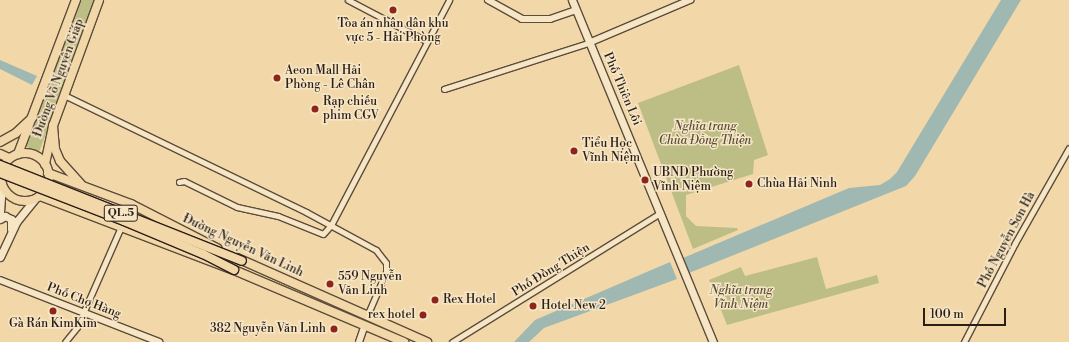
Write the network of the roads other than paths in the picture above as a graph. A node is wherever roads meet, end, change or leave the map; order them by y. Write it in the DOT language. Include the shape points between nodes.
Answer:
graph roads {
  1 [pos="76,0"];
  2 [pos="100,0"];
  3 [pos="348,0"];
  4 [pos="449,0"];
  5 [pos="488,0"];
  6 [pos="572,0"];
  7 [pos="690,0"];
  8 [pos="576,10"];
  9 [pos="426,41"];
  10 [pos="591,42"];
  11 [pos="444,89"];
  12 [pos="64,95"];
  13 [pos="32,118"];
  14 [pos="53,126"];
  15 [pos="0,142"];
  16 [pos="1069,148"];
  17 [pos="0,154"];
  18 [pos="18,154"];
  19 [pos="9,158"];
  20 [pos="45,164"];
  21 [pos="0,165"];
  22 [pos="48,173"];
  23 [pos="1,181"];
  24 [pos="179,182"];
  25 [pos="88,189"];
  26 [pos="38,197"];
  27 [pos="0,212"];
  28 [pos="86,213"];
  29 [pos="660,213"];
  30 [pos="0,219"];
  31 [pos="331,225"];
  32 [pos="121,227"];
  33 [pos="9,234"];
  34 [pos="0,257"];
  35 [pos="242,261"];
  36 [pos="234,270"];
  37 [pos="0,280"];
  38 [pos="83,313"];
  39 [pos="367,316"];
  40 [pos="365,325"];
  41 [pos="65,342"];
  42 [pos="159,342"];
  43 [pos="359,342"];
  44 [pos="404,342"];
  45 [pos="427,342"];
  46 [pos="452,342"];
  47 [pos="713,342"];
  48 [pos="964,342"];
  1 -- 13 [label="main road, Đường Võ Nguyên Giáp"];
  2 -- 12 [label="main road, Đường Võ Nguyên Giáp"];
  3 -- 9 [label="street"];
  4 -- 9 [label="street"];
  5 -- 8 [label="street" via="522,19 550,19"];
  6 -- 8 [label="main road, Phố Thiên Lôi"];
  7 -- 10 [label="street"];
  8 -- 10 [label="main road, Phố Thiên Lôi"];
  9 -- 31 [label="street"];
  10 -- 11 [label="street"];
  10 -- 29 [label="main road, Phố Thiên Lôi"];
  12 -- 14 [label="main road, Đường Võ Nguyên Giáp"];
  12 -- 31 [label="street"];
  13 -- 15 [label="main road" via="16,133"];
  13 -- 18 [label="main road, Đường Võ Nguyên Giáp"];
  14 -- 20 [label="main road, Đường Võ Nguyên Giáp"];
  14 -- 25 [label="main road" via="55,149 60,161"];
  16 -- 48 [label="street, Phố Nguyễn Sơn Hà" via="1015,243"];
  17 -- 19 [label="main road"];
  18 -- 19 [label="main road"];
  18 -- 20 [label="main road" via="31,154"];
  19 -- 23 [label="main road" via="2,169"];
  20 -- 22 [label="main road"];
  21 -- 35 [label="main road, QL.5, bridge"];
  22 -- 25 [label="main road, Đường Nguyễn Văn Linh / QL.5"];
  22 -- 26 [label="main road" via="47,186"];
  23 -- 26 [label="main road, Đường Nguyễn Văn Linh" via="17,200"];
  23 -- 27 [label="main road"];
  23 -- 36 [label="main road, QL.5, bridge" via="124,221 203,254"];
  24 -- 31 [label="street" via="237,207 278,216 319,235"];
  25 -- 28 [label="main road" via="80,199 82,209"];
  25 -- 35 [label="main road, Đường Nguyễn Văn Linh / QL.5" via="131,204"];
  26 -- 28 [label="main road, Đường Nguyễn Văn Linh / QL.5"];
  26 -- 33 [label="main road" via="17,220"];
  28 -- 32 [label="main road, Đường Nguyễn Văn Linh / QL.5"];
  29 -- 46 [label="street, Phố Đồng Thiện"];
  29 -- 47 [label="main road, Phố Thiên Lôi"];
  30 -- 33 [label="main road" via="5,216 11,219"];
  31 -- 39 [label="street" via="376,250 386,262 386,272"];
  32 -- 36 [label="main road, Đường Nguyễn Văn Linh / QL.5"];
  32 -- 38 [label="street"];
  33 -- 34 [label="main road"];
  35 -- 39 [label="main road, Đường Nguyễn Văn Linh / QL.5"];
  36 -- 40 [label="main road, Đường Nguyễn Văn Linh / QL.5"];
  37 -- 38 [label="street, Phố Chợ Hàng"];
  38 -- 41 [label="street" via="77,327"];
  38 -- 42 [label="street, Phố Chợ Hàng"];
  39 -- 45 [label="main road, Đường Nguyễn Văn Linh / QL.5"];
  40 -- 43 [label="street"];
  40 -- 44 [label="main road, Đường Nguyễn Văn Linh / QL.5"];
}
